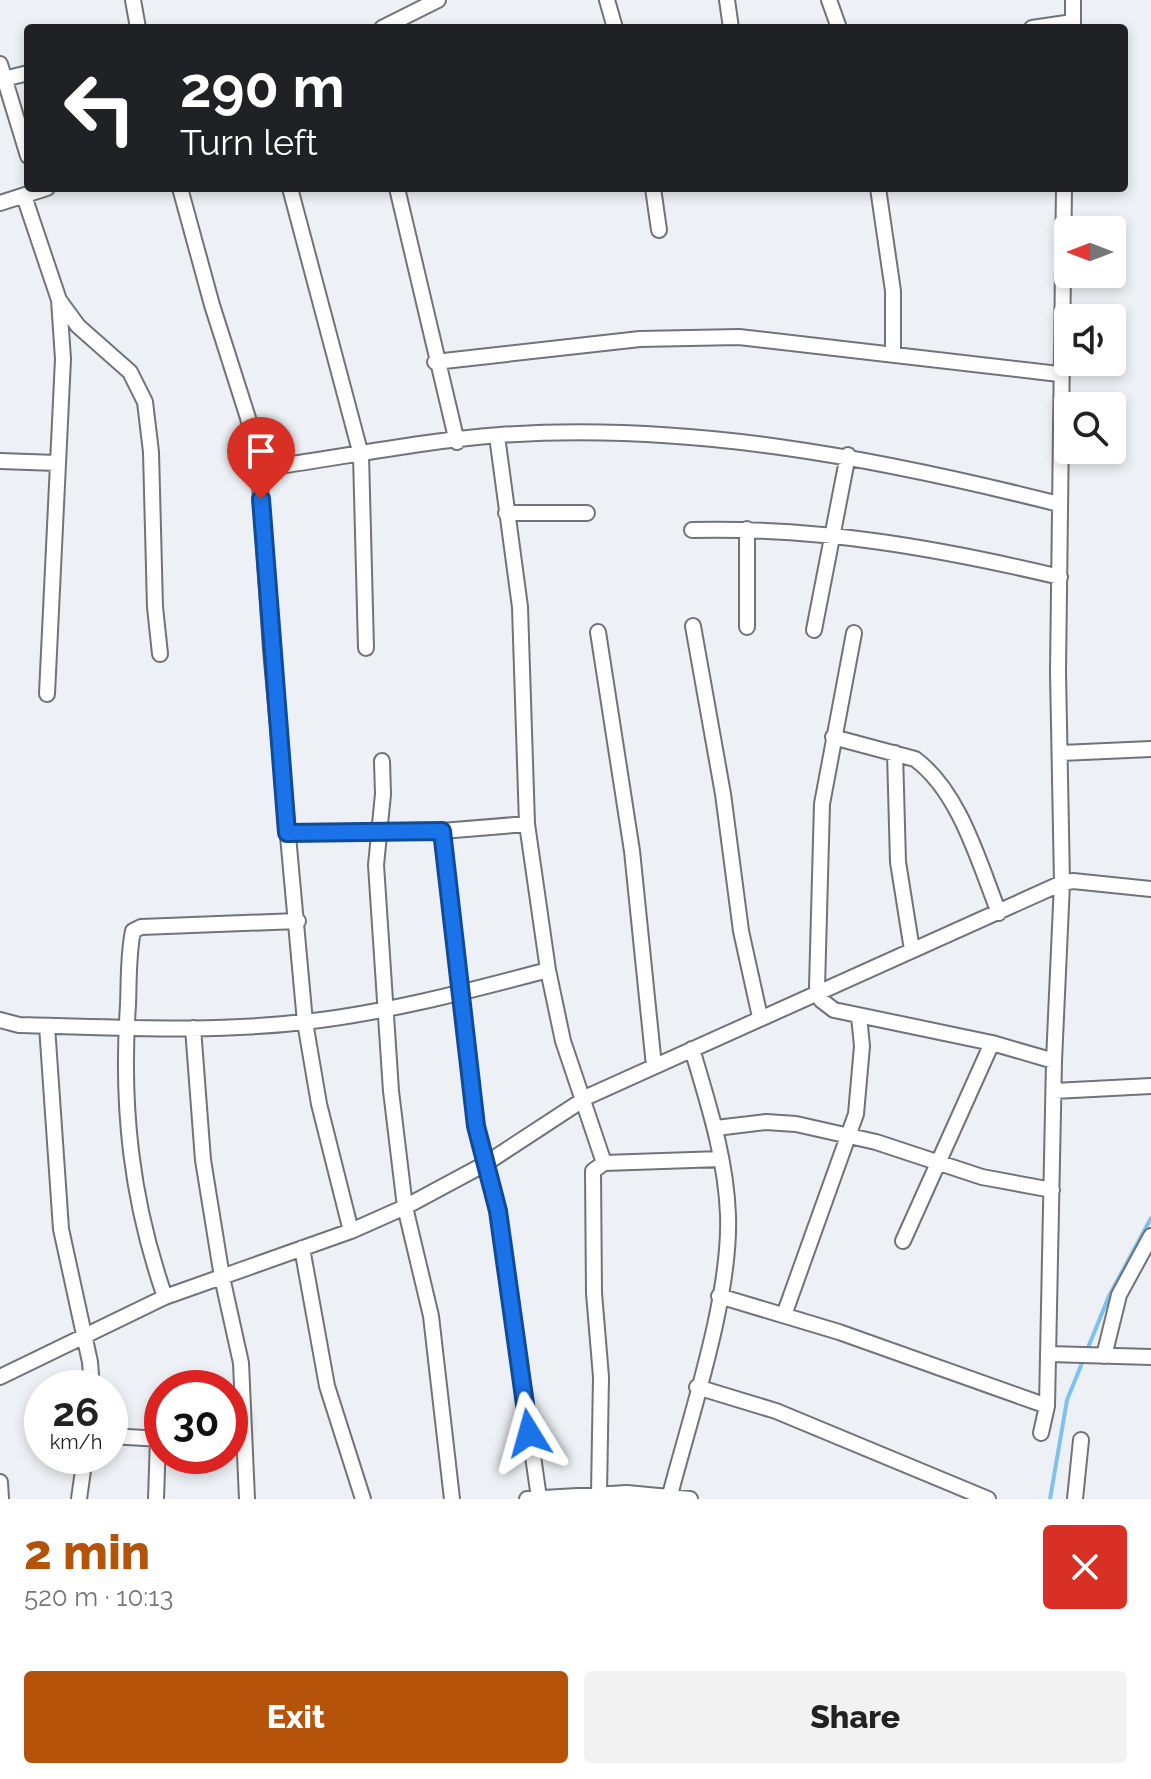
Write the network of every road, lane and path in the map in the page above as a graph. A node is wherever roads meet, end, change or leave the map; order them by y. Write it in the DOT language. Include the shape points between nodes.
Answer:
graph roads {
  1 [pos="133,0"];
  2 [pos="438,0"];
  3 [pos="607,0"];
  4 [pos="727,0"];
  5 [pos="829,0"];
  6 [pos="1073,0"];
  7 [pos="137,24"];
  8 [pos="390,24"];
  9 [pos="614,24"];
  10 [pos="730,24"];
  11 [pos="838,24"];
  12 [pos="1073,24"];
  13 [pos="0,64"];
  14 [pos="24,74"];
  15 [pos="4,79"];
  16 [pos="24,143"];
  17 [pos="34,192"];
  18 [pos="37,192"];
  19 [pos="181,192"];
  20 [pos="291,192"];
  21 [pos="398,192"];
  22 [pos="654,192"];
  23 [pos="879,192"];
  24 [pos="1064,192"];
  25 [pos="0,203"];
  26 [pos="659,230"];
  27 [pos="59,300"];
  28 [pos="1061,304"];
  29 [pos="893,354"];
  30 [pos="435,362"];
  31 [pos="1054,373"];
  32 [pos="1059,376"];
  33 [pos="497,436"];
  34 [pos="457,442"];
  35 [pos="361,455"];
  36 [pos="848,455"];
  37 [pos="0,461"];
  38 [pos="57,463"];
  39 [pos="259,469"];
  40 [pos="1059,504"];
  41 [pos="506,513"];
  42 [pos="587,513"];
  43 [pos="747,529"];
  44 [pos="692,530"];
  45 [pos="831,535"];
  46 [pos="1060,577"];
  47 [pos="693,626"];
  48 [pos="747,627"];
  49 [pos="814,630"];
  50 [pos="598,632"];
  51 [pos="854,633"];
  52 [pos="366,648"];
  53 [pos="160,654"];
  54 [pos="47,694"];
  55 [pos="833,737"];
  56 [pos="1151,749"];
  57 [pos="895,753"];
  58 [pos="1061,753"];
  59 [pos="382,761"];
  60 [pos="527,824"];
  61 [pos="442,831"];
  62 [pos="377,832"];
  63 [pos="287,833"];
  64 [pos="1062,883"];
  65 [pos="1151,889"];
  66 [pos="999,913"];
  67 [pos="298,921"];
  68 [pos="912,950"];
  69 [pos="548,970"];
  70 [pos="817,991"];
  71 [pos="460,993"];
  72 [pos="387,1007"];
  73 [pos="859,1016"];
  74 [pos="760,1017"];
  75 [pos="0,1020"];
  76 [pos="305,1022"];
  77 [pos="47,1026"];
  78 [pos="126,1028"];
  79 [pos="193,1028"];
  80 [pos="992,1043"];
  81 [pos="692,1049"];
  82 [pos="1054,1061"];
  83 [pos="654,1066"];
  84 [pos="1151,1086"];
  85 [pos="1054,1091"];
  86 [pos="583,1100"];
  87 [pos="716,1128"];
  88 [pos="850,1136"];
  89 [pos="721,1159"];
  90 [pos="604,1163"];
  91 [pos="936,1163"];
  92 [pos="485,1164"];
  93 [pos="1052,1190"];
  94 [pos="405,1207"];
  95 [pos="351,1231"];
  96 [pos="1151,1236"];
  97 [pos="903,1241"];
  98 [pos="302,1248"];
  99 [pos="222,1277"];
  100 [pos="719,1296"];
  101 [pos="165,1297"];
  102 [pos="784,1315"];
  103 [pos="85,1336"];
  104 [pos="1049,1354"];
  105 [pos="1104,1356"];
  106 [pos="1151,1357"];
  107 [pos="90,1370"];
  108 [pos="241,1370"];
  109 [pos="0,1377"];
  110 [pos="697,1387"];
  111 [pos="1047,1406"];
  112 [pos="1041,1433"];
  113 [pos="1081,1440"];
  114 [pos="82,1474"];
  115 [pos="158,1474"];
  116 [pos="243,1474"];
  117 [pos="0,1482"];
  118 [pos="946,1484"];
  119 [pos="599,1493"];
  120 [pos="670,1495"];
  121 [pos="533,1498"];
  122 [pos="1,1499"];
  123 [pos="79,1499"];
  124 [pos="156,1499"];
  125 [pos="247,1499"];
  126 [pos="363,1499"];
  127 [pos="452,1499"];
  128 [pos="690,1499"];
  129 [pos="940,1499"];
  130 [pos="988,1499"];
  131 [pos="1075,1499"];
  1 -- 7 [label="street"];
  2 -- 8 [label="street"];
  3 -- 9 [label="street"];
  4 -- 10 [label="street"];
  5 -- 11 [label="street"];
  6 -- 12 [label="street"];
  13 -- 15 [label="street"];
  14 -- 15 [label="street"];
  15 -- 16 [label="street"];
  17 -- 25 [label="street"];
  18 -- 27 [label="street"];
  19 -- 39 [label="street"];
  20 -- 35 [label="street"];
  21 -- 30 [label="street"];
  22 -- 26 [label="street"];
  23 -- 29 [label="street" via="893,291"];
  24 -- 28 [label="street"];
  27 -- 38 [label="street" via="63,359"];
  27 -- 53 [label="street" via="78,326 130,372 145,402"];
  29 -- 30 [label="street" via="687,336"];
  29 -- 31 [label="street"];
  30 -- 34 [label="street"];
  32 -- 40 [label="street"];
  33 -- 34 [label="street"];
  33 -- 36 [label="street" via="695,439"];
  33 -- 41 [label="street"];
  34 -- 35 [label="street"];
  35 -- 39 [label="street"];
  35 -- 52 [label="street"];
  36 -- 40 [label="street"];
  36 -- 45 [label="street"];
  37 -- 38 [label="street"];
  38 -- 54 [label="street"];
  39 -- 63 [label="street"];
  40 -- 46 [label="street"];
  41 -- 42 [label="street"];
  41 -- 60 [label="street" via="520,607"];
  43 -- 44 [label="street"];
  43 -- 45 [label="street"];
  43 -- 48 [label="street"];
  45 -- 46 [label="street" via="963,554"];
  45 -- 49 [label="street"];
  46 -- 58 [label="street"];
  47 -- 74 [label="street" via="741,931"];
  50 -- 83 [label="street" via="632,851"];
  51 -- 55 [label="street"];
  55 -- 57 [label="street"];
  55 -- 70 [label="street" via="820,842"];
  56 -- 58 [label="street"];
  57 -- 66 [label="street" via="915,759 932,775 975,852"];
  57 -- 68 [label="street" via="898,862"];
  58 -- 64 [label="street"];
  59 -- 62 [label="street"];
  60 -- 61 [label="street"];
  60 -- 69 [label="street"];
  61 -- 62 [label="street"];
  61 -- 71 [label="street"];
  62 -- 63 [label="street"];
  62 -- 72 [label="street"];
  63 -- 67 [label="street"];
  64 -- 65 [label="street"];
  64 -- 66 [label="street"];
  64 -- 82 [label="street"];
  66 -- 68 [label="street"];
  67 -- 76 [label="street"];
  67 -- 78 [label="street" via="135,929"];
  68 -- 70 [label="street"];
  69 -- 71 [label="street"];
  69 -- 86 [label="street"];
  70 -- 73 [label="street" via="828,1007"];
  70 -- 74 [label="street"];
  71 -- 72 [label="street"];
  71 -- 92 [label="street"];
  72 -- 76 [label="street"];
  72 -- 94 [label="street"];
  73 -- 80 [label="street"];
  73 -- 88 [label="street" via="860,1093"];
  74 -- 81 [label="street"];
  75 -- 77 [label="street"];
  76 -- 79 [label="street"];
  76 -- 95 [label="street"];
  77 -- 78 [label="street"];
  77 -- 103 [label="street" via="61,1229"];
  78 -- 79 [label="street"];
  78 -- 101 [label="street" via="125,1111 132,1166 149,1252"];
  79 -- 99 [label="street" via="203,1160"];
  80 -- 82 [label="street"];
  80 -- 91 [label="street"];
  81 -- 83 [label="street"];
  81 -- 87 [label="street"];
  82 -- 85 [label="street"];
  83 -- 86 [label="street"];
  84 -- 85 [label="street"];
  85 -- 93 [label="street"];
  86 -- 90 [label="street"];
  86 -- 92 [label="street"];
  87 -- 88 [label="street" via="766,1122"];
  87 -- 89 [label="street"];
  88 -- 91 [label="street"];
  88 -- 102 [label="street"];
  89 -- 90 [label="street"];
  89 -- 100 [label="street" via="728,1214"];
  90 -- 119 [label="street" via="595,1168 592,1185 601,1366"];
  91 -- 93 [label="street"];
  91 -- 97 [label="street"];
  92 -- 94 [label="street"];
  92 -- 121 [label="street" via="503,1237"];
  93 -- 104 [label="street"];
  94 -- 95 [label="street"];
  94 -- 127 [label="street" via="427,1292"];
  95 -- 98 [label="street"];
  96 -- 105 [label="street" via="1119,1295"];
  98 -- 99 [label="street"];
  98 -- 126 [label="street" via="327,1386"];
  99 -- 101 [label="street"];
  99 -- 108 [label="street"];
  100 -- 102 [label="street"];
  100 -- 110 [label="street"];
  101 -- 103 [label="street"];
  102 -- 111 [label="street"];
  103 -- 107 [label="street"];
  103 -- 109 [label="street"];
  104 -- 105 [label="street"];
  104 -- 111 [label="street"];
  105 -- 106 [label="street"];
  110 -- 118 [label="street" via="856,1442"];
  110 -- 120 [label="street"];
  111 -- 112 [label="street"];
  113 -- 131 [label="street"];
  114 -- 123 [label="street"];
  115 -- 124 [label="street"];
  116 -- 125 [label="street"];
  117 -- 122 [label="street"];
  118 -- 129 [label="street"];
  118 -- 130 [label="street"];
  119 -- 120 [label="street"];
  119 -- 121 [label="street"];
  120 -- 128 [label="street"];
}
